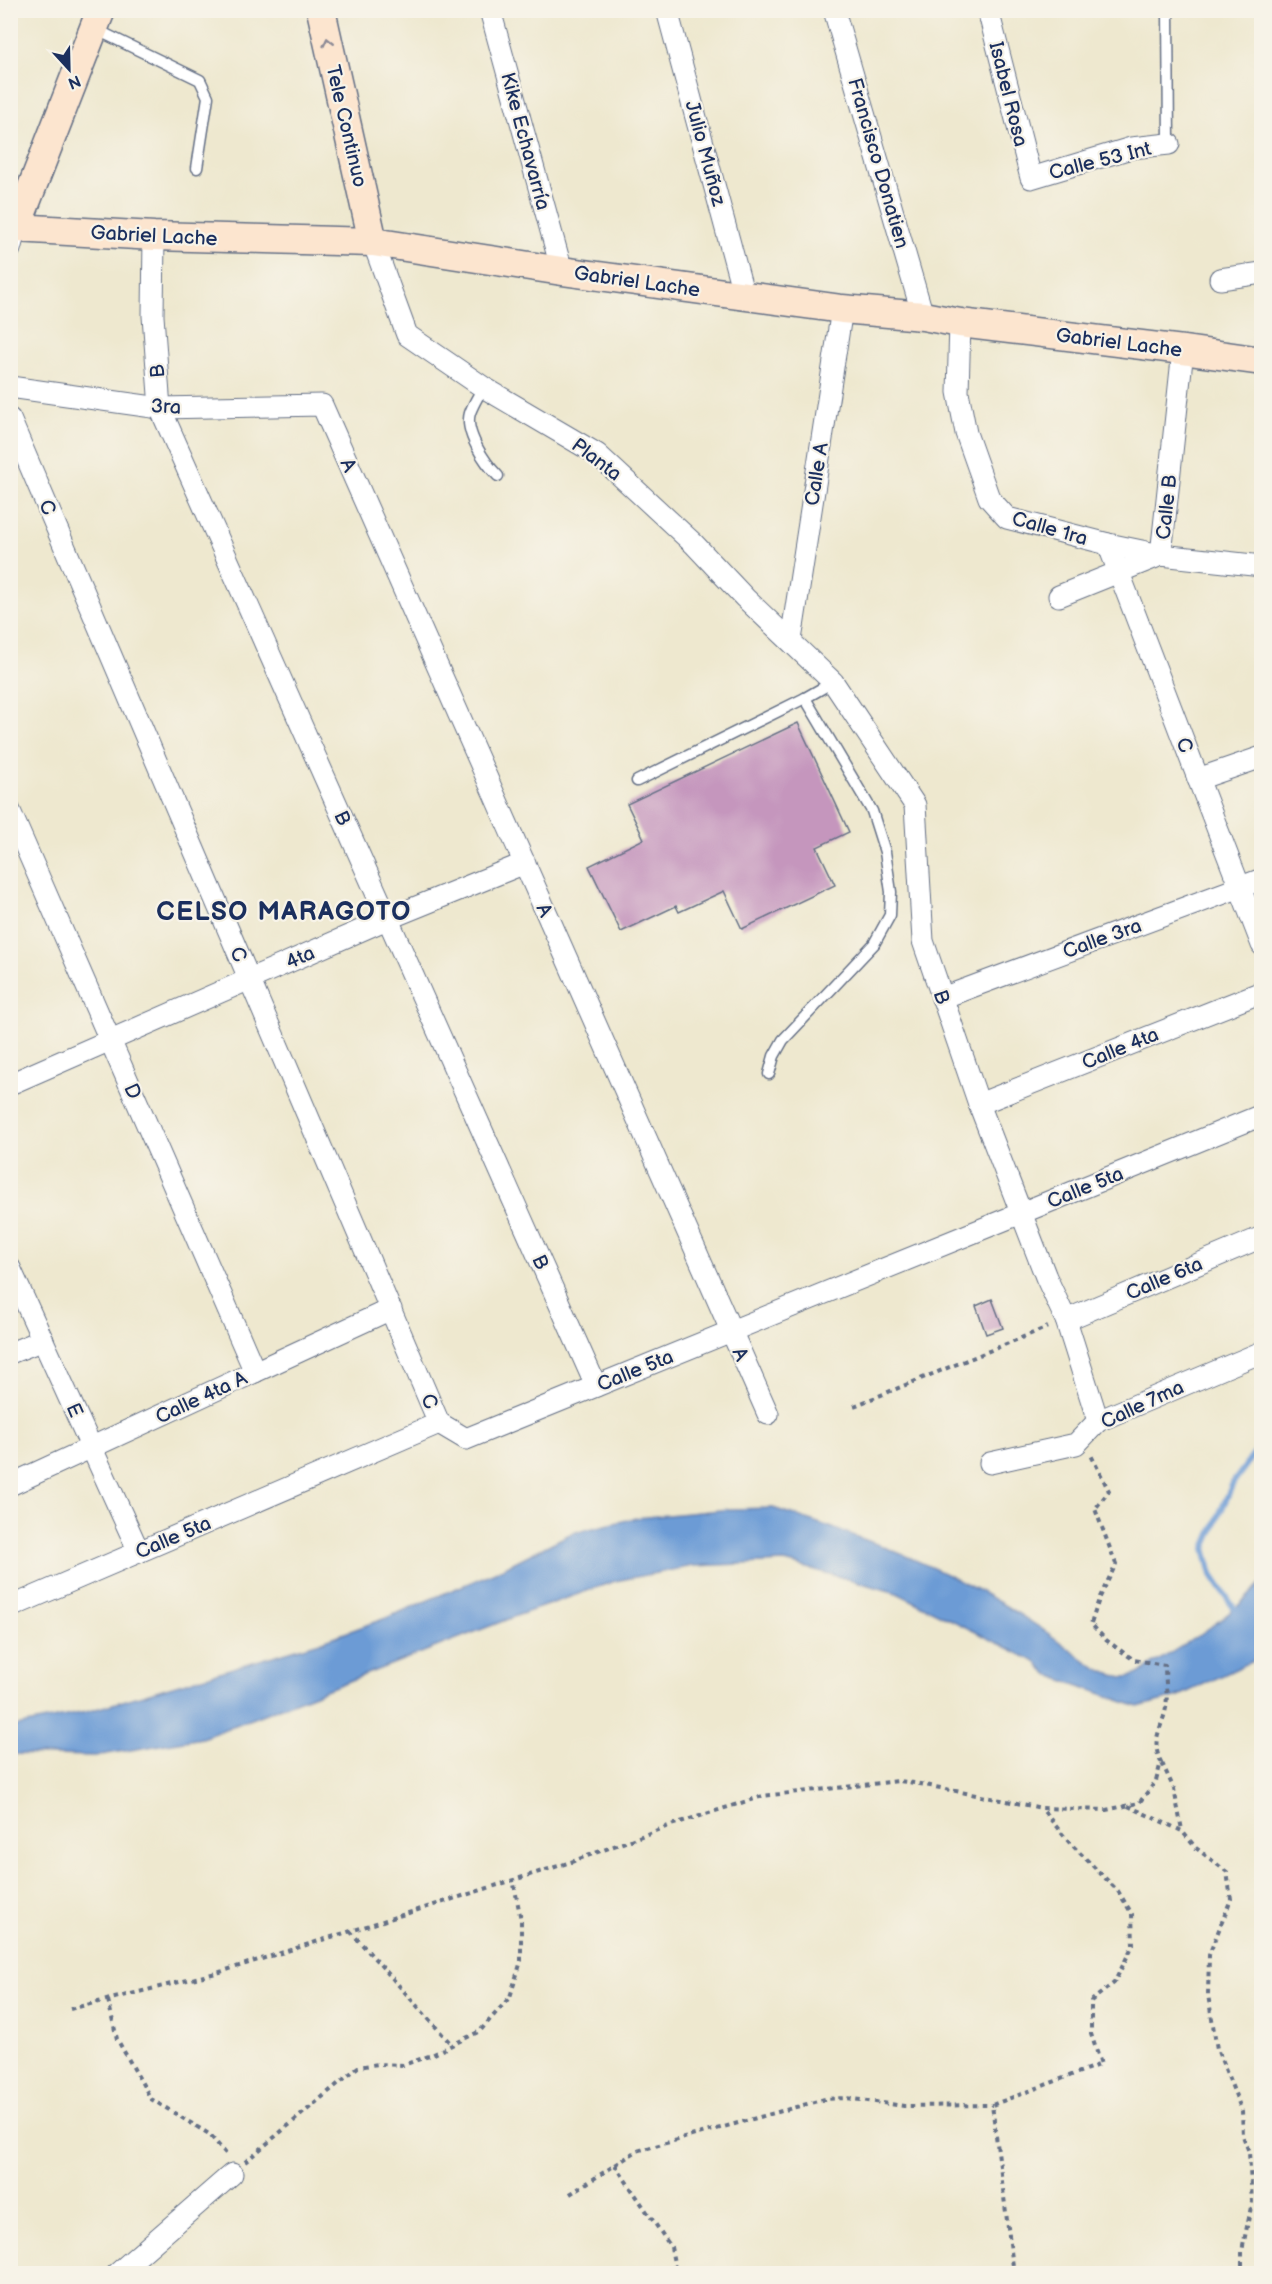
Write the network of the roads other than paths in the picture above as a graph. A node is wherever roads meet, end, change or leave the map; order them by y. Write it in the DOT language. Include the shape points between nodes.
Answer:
graph roads {
  1 [pos="321,10"];
  2 [pos="490,10"];
  3 [pos="667,10"];
  4 [pos="834,10"];
  5 [pos="988,10"];
  6 [pos="1168,10"];
  7 [pos="98,19"];
  8 [pos="1169,144"];
  9 [pos="197,168"];
  10 [pos="1031,178"];
  11 [pos="12,235"];
  12 [pos="154,236"];
  13 [pos="373,242"];
  14 [pos="562,271"];
  15 [pos="1262,273"];
  16 [pos="1220,279"];
  17 [pos="744,296"];
  18 [pos="842,309"];
  19 [pos="923,316"];
  20 [pos="960,323"];
  21 [pos="1184,350"];
  22 [pos="1262,361"];
  23 [pos="10,387"];
  24 [pos="483,387"];
  25 [pos="322,405"];
  26 [pos="160,408"];
  27 [pos="10,419"];
  28 [pos="498,476"];
  29 [pos="1107,544"];
  30 [pos="1161,555"];
  31 [pos="1262,566"];
  32 [pos="1119,572"];
  33 [pos="1059,596"];
  34 [pos="791,640"];
  35 [pos="833,682"];
  36 [pos="805,698"];
  37 [pos="1262,757"];
  38 [pos="1198,779"];
  39 [pos="638,781"];
  40 [pos="10,811"];
  41 [pos="525,863"];
  42 [pos="1262,879"];
  43 [pos="1239,887"];
  44 [pos="387,919"];
  45 [pos="1262,945"];
  46 [pos="250,980"];
  47 [pos="1262,992"];
  48 [pos="942,998"];
  49 [pos="111,1041"];
  50 [pos="769,1074"];
  51 [pos="10,1084"];
  52 [pos="979,1104"];
  53 [pos="1262,1115"];
  54 [pos="1023,1212"];
  55 [pos="1262,1236"];
  56 [pos="10,1268"];
  57 [pos="391,1309"];
  58 [pos="1066,1320"];
  59 [pos="731,1331"];
  60 [pos="43,1340"];
  61 [pos="1262,1352"];
  62 [pos="10,1353"];
  63 [pos="255,1372"];
  64 [pos="596,1386"];
  65 [pos="768,1414"];
  66 [pos="1098,1421"];
  67 [pos="439,1423"];
  68 [pos="92,1447"];
  69 [pos="990,1463"];
  70 [pos="10,1485"];
  71 [pos="139,1552"];
  72 [pos="15,1605"];
  73 [pos="235,2170"];
  74 [pos="117,2274"];
  13 -- 1 [label="street, Tele Continuo, one-way"];
  2 -- 14 [label="street, Kike Echavarría"];
  3 -- 17 [label="street, Julio Muñoz"];
  4 -- 19 [label="street, Francisco Donatien"];
  5 -- 10 [label="street, Isabel Rosa"];
  6 -- 8 [label="lane"];
  7 -- 9 [label="lane" via="200,80 208,97"];
  7 -- 11 [label="street"];
  8 -- 10 [label="street, Calle 53 Int" via="1131,148"];
  11 -- 12 [label="street, Gabriel Lache"];
  12 -- 13 [label="street, Gabriel Lache"];
  12 -- 26 [label="street, B" via="153,316"];
  13 -- 14 [label="street, Gabriel Lache"];
  13 -- 24 [label="street, Planta" via="407,335"];
  14 -- 17 [label="street, Gabriel Lache"];
  15 -- 16 [label="street"];
  17 -- 18 [label="street, Gabriel Lache"];
  18 -- 19 [label="street, Gabriel Lache"];
  18 -- 34 [label="street, Calle A"];
  19 -- 20 [label="street, Gabriel Lache"];
  20 -- 21 [label="street, Gabriel Lache"];
  20 -- 29 [label="street, Calle 1ra" via="958,392 966,433 988,498 1007,518"];
  21 -- 22 [label="street, Gabriel Lache"];
  21 -- 30 [label="street, Calle B"];
  23 -- 26 [label="street, 3ra"];
  24 -- 28 [label="lane" via="469,414 469,428 486,464"];
  24 -- 34 [label="street, Planta" via="597,454"];
  25 -- 26 [label="street, 3ra"];
  25 -- 41 [label="street, A"];
  26 -- 44 [label="street, B"];
  27 -- 46 [label="street, C"];
  29 -- 30 [label="street, Calle 1ra"];
  29 -- 32 [label="street, C"];
  30 -- 31 [label="street, Calle 1ra"];
  30 -- 32 [label="street, Calle B"];
  32 -- 33 [label="street, Calle B"];
  32 -- 38 [label="street, C"];
  34 -- 35 [label="street, Planta"];
  35 -- 36 [label="lane"];
  35 -- 48 [label="street, B" via="915,806 922,941"];
  36 -- 39 [label="lane"];
  36 -- 50 [label="lane" via="872,811 885,852 890,915 874,944 783,1040"];
  37 -- 38 [label="street"];
  38 -- 43 [label="street, C"];
  40 -- 49 [label="street, D"];
  41 -- 44 [label="street, 4ta"];
  41 -- 59 [label="street, A"];
  42 -- 43 [label="street, Calle 3ra"];
  43 -- 45 [label="street, C"];
  43 -- 48 [label="street, Calle 3ra"];
  44 -- 46 [label="street, 4ta"];
  44 -- 64 [label="street, B"];
  46 -- 49 [label="street, 4ta"];
  46 -- 57 [label="street, C"];
  47 -- 52 [label="street, Calle 4ta"];
  48 -- 52 [label="street, B"];
  49 -- 51 [label="street, 4ta"];
  49 -- 63 [label="street, D"];
  52 -- 54 [label="street, B"];
  53 -- 54 [label="street, Calle 5ta"];
  54 -- 58 [label="street, B"];
  54 -- 59 [label="street, Calle 5ta"];
  55 -- 58 [label="street, Calle 6ta"];
  56 -- 60 [label="street, E"];
  57 -- 63 [label="street, Calle 4ta A"];
  57 -- 67 [label="street, C"];
  58 -- 66 [label="street, B"];
  59 -- 64 [label="street, Calle 5ta"];
  59 -- 65 [label="street, A"];
  60 -- 62 [label="street"];
  60 -- 68 [label="street, E"];
  61 -- 66 [label="street, Calle 7ma"];
  63 -- 68 [label="street, Calle 4ta A"];
  64 -- 67 [label="street, Calle 5ta" via="466,1439"];
  66 -- 69 [label="street, Calle 7ma" via="1076,1444"];
  67 -- 71 [label="street, Calle 5ta"];
  68 -- 70 [label="street, Calle 4ta A"];
  68 -- 71 [label="street, E"];
  71 -- 72 [label="street, Calle 5ta"];
  73 -- 74 [label="street"];
}
